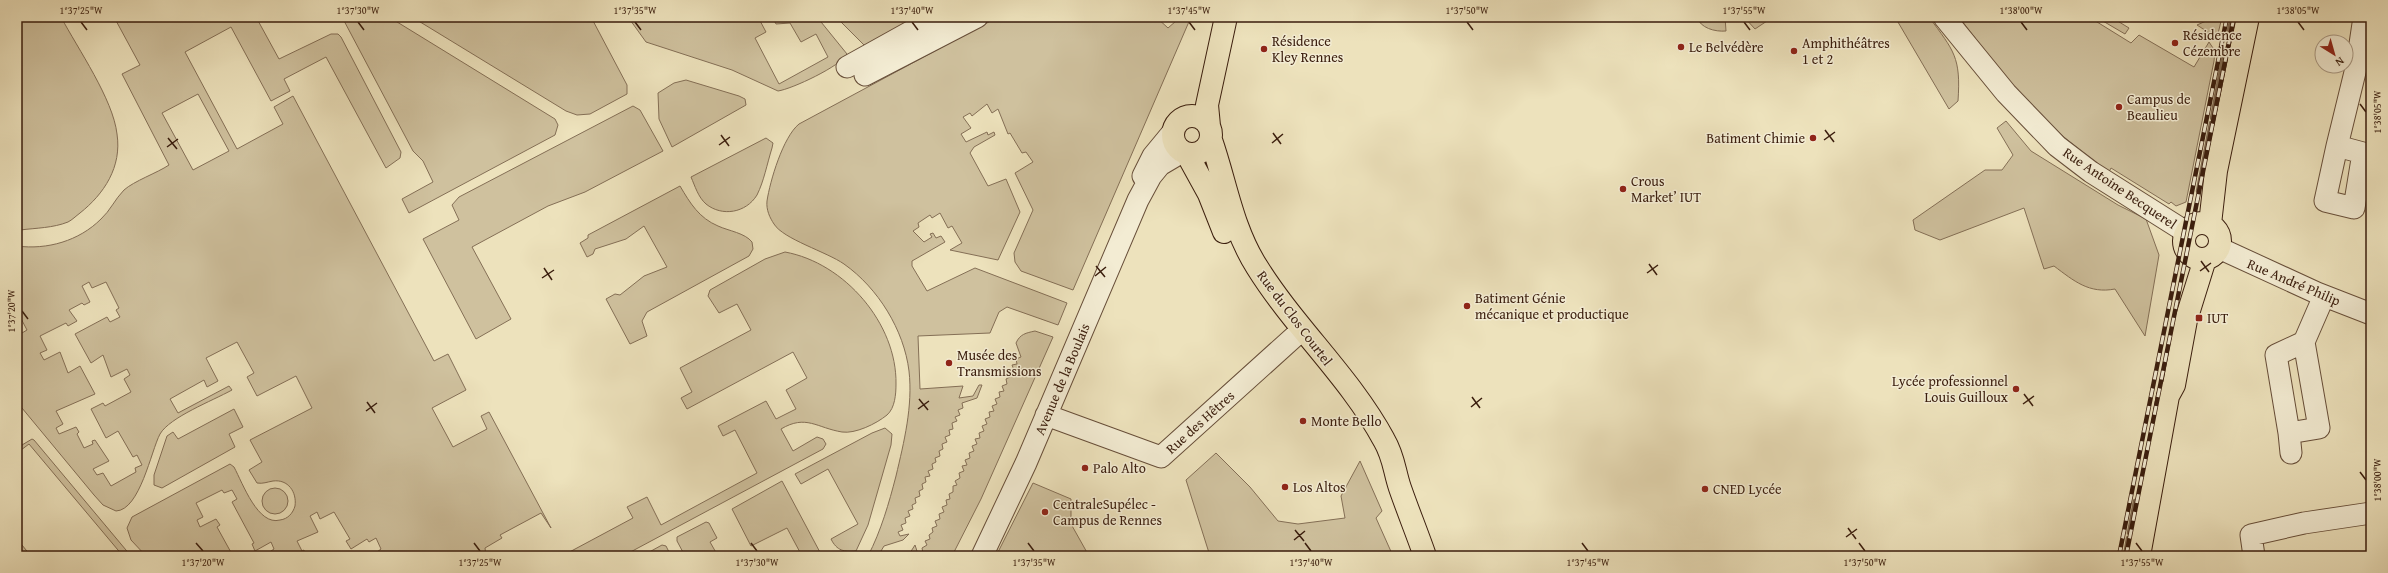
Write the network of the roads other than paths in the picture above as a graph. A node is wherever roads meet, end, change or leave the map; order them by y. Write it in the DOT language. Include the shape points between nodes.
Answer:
graph roads {
  1 [pos="937,17"];
  2 [pos="977,17"];
  3 [pos="1213,17"];
  4 [pos="1226,17"];
  5 [pos="1944,17"];
  6 [pos="2248,17"];
  7 [pos="2364,17"];
  8 [pos="2364,66"];
  9 [pos="1210,133"];
  10 [pos="1181,140"];
  11 [pos="2337,146"];
  12 [pos="2198,227"];
  13 [pos="2205,254"];
  14 [pos="2324,296"];
  15 [pos="2371,314"];
  16 [pos="1294,337"];
  17 [pos="2304,342"];
  18 [pos="1046,415"];
  19 [pos="1399,486"];
  20 [pos="2371,513"];
  21 [pos="2140,548"];
  22 [pos="982,556"];
  23 [pos="1425,556"];
  24 [pos="2254,556"];
  1 -- 2 [label="street" via="856,71"];
  3 -- 10 [label="main road" via="1205,46 1198,94"];
  4 -- 9 [label="main road, Rue du Clos Courtel" via="1207,105"];
  5 -- 12 [label="street, Rue Antoine Becquerel" via="2010,98 2057,146 2091,172"];
  6 -- 12 [label="main road" via="2216,171"];
  7 -- 8 [label="street"];
  8 -- 11 [label="street"];
  9 -- 10 [label="main road" via="1204,150 1199,154"];
  9 -- 10 [label="main road" via="1197,117"];
  9 -- 19 [label="main road, Rue du Clos Courtel" via="1229,205 1256,266 1276,296 1371,418 1394,459"];
  10 -- 16 [label="main road, Rue du Clos Courtel" via="1210,194 1226,236"];
  10 -- 18 [label="street, Avenue de la Boulais" via="1153,156 1142,177 1138,200"];
  12 -- 13 [label="main road" via="2184,244"];
  12 -- 13 [label="main road" via="2219,236"];
  13 -- 14 [label="street, Rue André Philip" via="2239,259"];
  13 -- 21 [label="main road" via="2186,320 2174,385 2178,398 2176,413 2157,500"];
  14 -- 15 [label="street, Rue André Philip"];
  14 -- 17 [label="street"];
  16 -- 18 [label="street, Rue des Hêtres" via="1161,457"];
  16 -- 19 [label="main road, Rue du Clos Courtel" via="1366,433"];
  17 -- 17 [label="street" via="2319,428 2290,443 2276,355"];
  18 -- 22 [label="street, Avenue de la Boulais"];
  19 -- 23 [label="main road, Rue du Clos Courtel"];
  20 -- 24 [label="street" via="2304,523 2252,535"];
}
